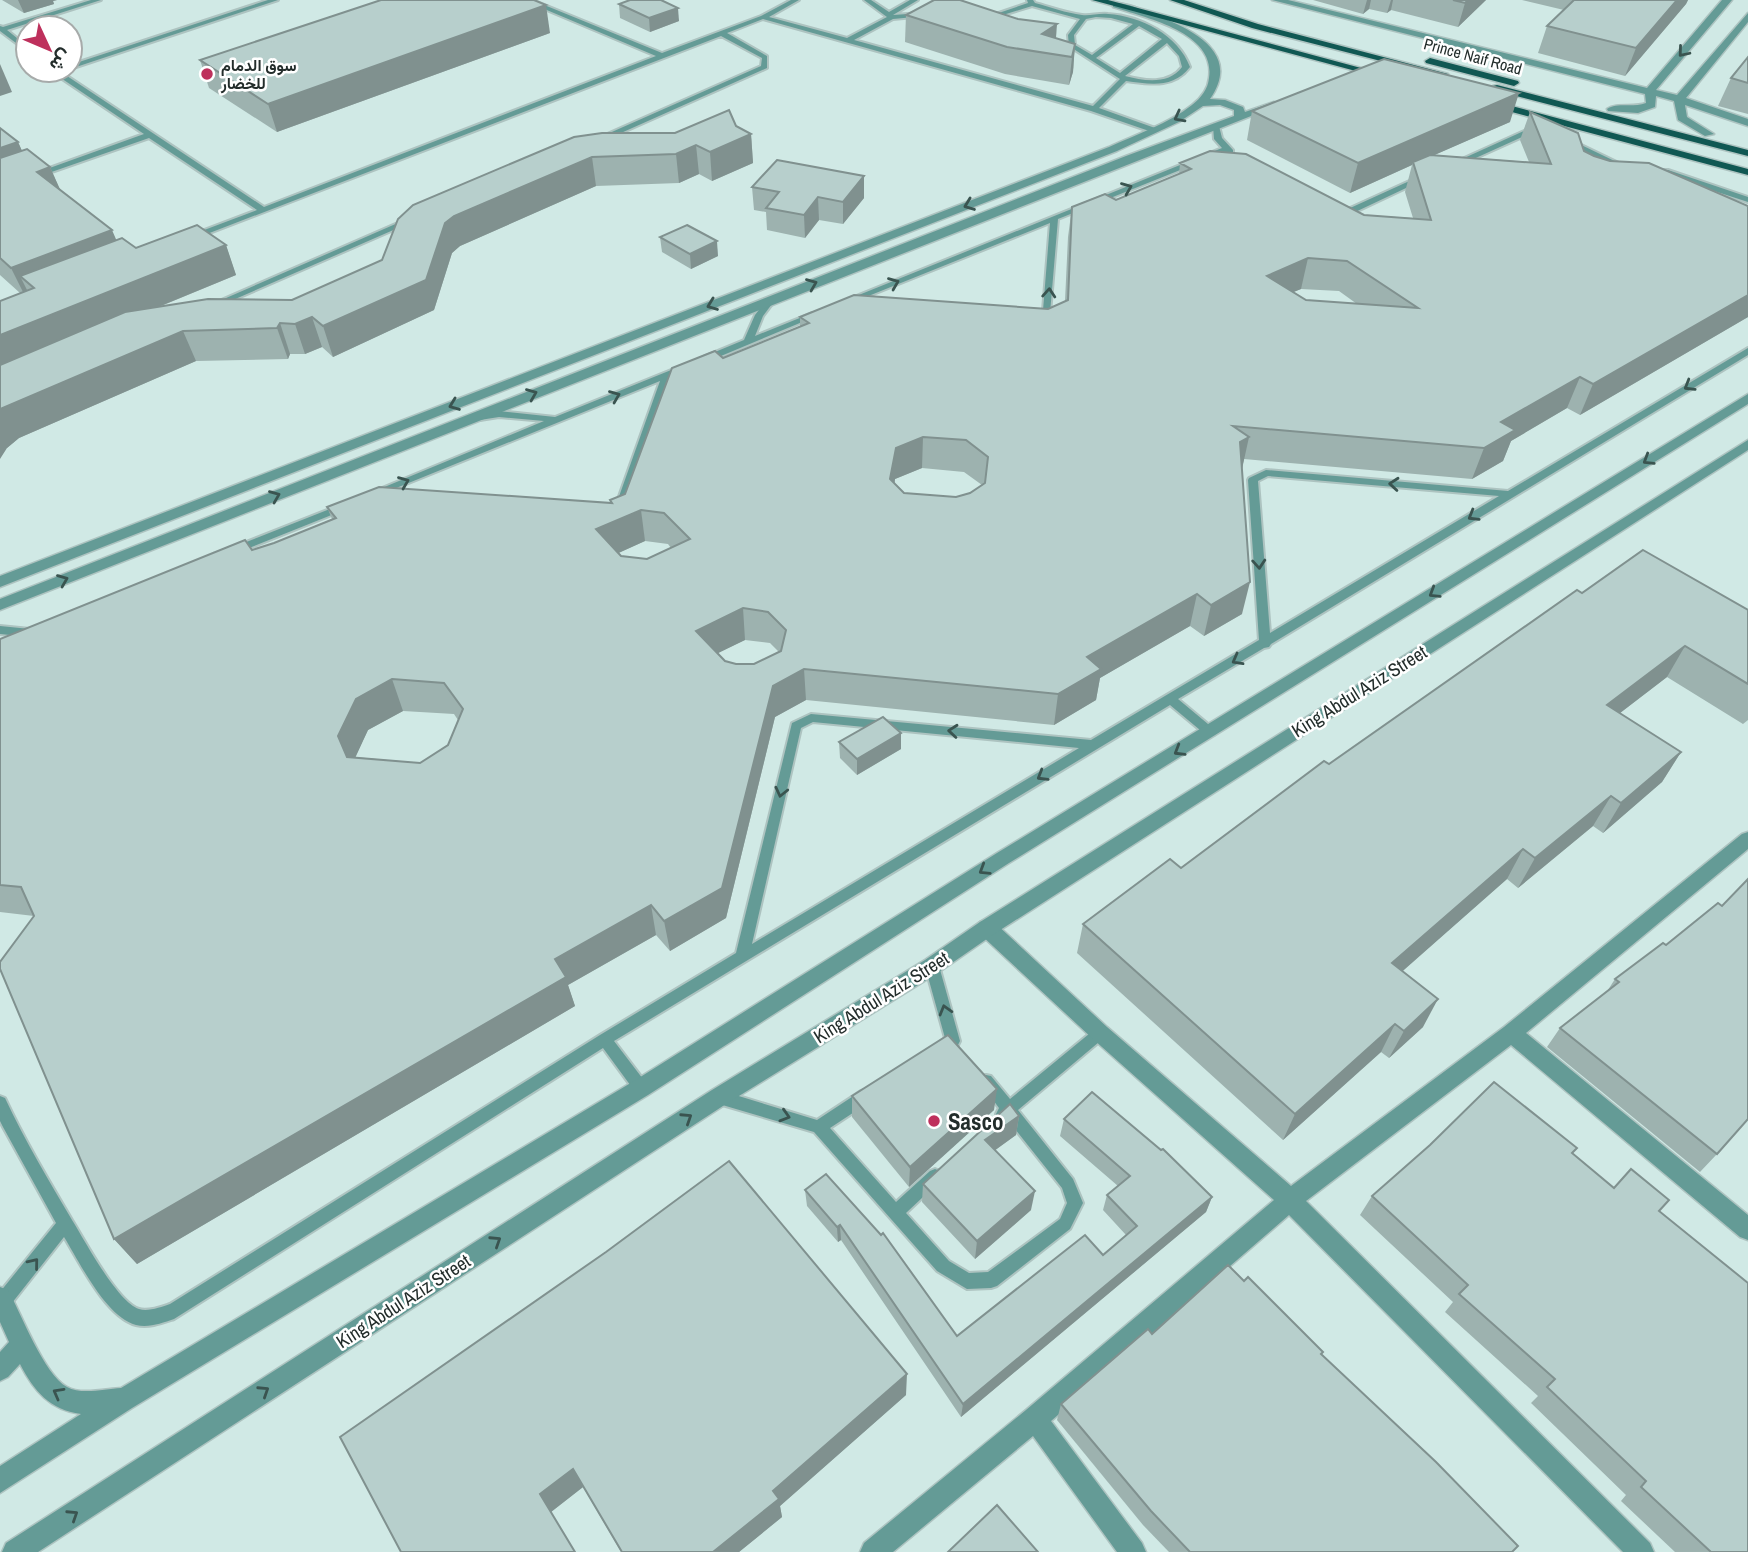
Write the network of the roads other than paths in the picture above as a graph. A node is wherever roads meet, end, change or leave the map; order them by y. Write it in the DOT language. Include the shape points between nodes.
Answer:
graph roads {
  1 [pos="98,0"];
  2 [pos="275,0"];
  3 [pos="526,0"];
  4 [pos="796,0"];
  5 [pos="867,0"];
  6 [pos="915,0"];
  7 [pos="1097,0"];
  8 [pos="1175,0"];
  9 [pos="1189,0"];
  10 [pos="1277,0"];
  11 [pos="1727,0"];
  12 [pos="1031,2"];
  13 [pos="1116,5"];
  14 [pos="934,15"];
  15 [pos="890,16"];
  16 [pos="1748,16"];
  17 [pos="764,17"];
  18 [pos="981,18"];
  19 [pos="1084,18"];
  20 [pos="1138,23"];
  21 [pos="2,28"];
  22 [pos="1252,28"];
  23 [pos="721,33"];
  24 [pos="1167,39"];
  25 [pos="849,40"];
  26 [pos="660,55"];
  27 [pos="1094,57"];
  28 [pos="84,62"];
  29 [pos="1123,77"];
  30 [pos="1393,79"];
  31 [pos="1348,81"];
  32 [pos="76,84"];
  33 [pos="1451,85"];
  34 [pos="1650,91"];
  35 [pos="1293,98"];
  36 [pos="1679,99"];
  37 [pos="1200,104"];
  38 [pos="1094,109"];
  39 [pos="1612,109"];
  40 [pos="1240,118"];
  41 [pos="1554,120"];
  42 [pos="1748,123"];
  43 [pos="1216,128"];
  44 [pos="1538,128"];
  45 [pos="1152,130"];
  46 [pos="1547,132"];
  47 [pos="1709,134"];
  48 [pos="149,135"];
  49 [pos="1557,136"];
  50 [pos="1748,144"];
  51 [pos="586,146"];
  52 [pos="1224,149"];
  53 [pos="1748,153"];
  54 [pos="1237,156"];
  55 [pos="1748,162"];
  56 [pos="1628,165"];
  57 [pos="1449,167"];
  58 [pos="1654,169"];
  59 [pos="1748,172"];
  60 [pos="25,178"];
  61 [pos="1424,178"];
  62 [pos="1748,200"];
  63 [pos="1335,206"];
  64 [pos="264,211"];
  65 [pos="420,217"];
  66 [pos="1054,218"];
  67 [pos="186,240"];
  68 [pos="771,300"];
  69 [pos="840,305"];
  70 [pos="204,310"];
  71 [pos="828,313"];
  72 [pos="753,325"];
  73 [pos="1040,327"];
  74 [pos="769,334"];
  75 [pos="748,342"];
  76 [pos="1748,351"];
  77 [pos="667,375"];
  78 [pos="1748,398"];
  79 [pos="470,419"];
  80 [pos="556,420"];
  81 [pos="1748,443"];
  82 [pos="1511,494"];
  83 [pos="370,496"];
  84 [pos="358,504"];
  85 [pos="617,517"];
  86 [pos="219,557"];
  87 [pos="0,582"];
  88 [pos="0,605"];
  89 [pos="42,628"];
  90 [pos="0,630"];
  91 [pos="30,634"];
  92 [pos="10,642"];
  93 [pos="1265,644"];
  94 [pos="1169,698"];
  95 [pos="1210,732"];
  96 [pos="1094,745"];
  97 [pos="1748,838"];
  98 [pos="987,928"];
  99 [pos="742,957"];
  100 [pos="932,967"];
  101 [pos="1100,1032"];
  102 [pos="1511,1034"];
  103 [pos="605,1039"];
  104 [pos="931,1055"];
  105 [pos="977,1070"];
  106 [pos="641,1088"];
  107 [pos="875,1091"];
  108 [pos="719,1097"];
  109 [pos="0,1103"];
  110 [pos="1009,1109"];
  111 [pos="819,1127"];
  112 [pos="988,1127"];
  113 [pos="947,1164"];
  114 [pos="1290,1200"];
  115 [pos="897,1211"];
  116 [pos="1745,1222"];
  117 [pos="66,1223"];
  118 [pos="1,1300"];
  119 [pos="24,1343"];
  120 [pos="0,1369"];
  121 [pos="124,1400"];
  122 [pos="1035,1419"];
  123 [pos="0,1481"];
  124 [pos="15,1552"];
  125 [pos="873,1552"];
  126 [pos="1133,1552"];
  127 [pos="1641,1552"];
  1 -- 21 [label="lane"];
  2 -- 28 [label="lane"];
  3 -- 26 [label="lane"];
  4 -- 17 [label="lane"];
  5 -- 15 [label="lane"];
  6 -- 15 [label="lane"];
  7 -- 13 [label="main road"];
  8 -- 22 [label="main road"];
  9 -- 39 [label="main road, Prince Naif Road"];
  10 -- 34 [label="street"];
  11 -- 34 [label="street, one-way"];
  12 -- 18 [label="lane"];
  12 -- 19 [label="lane"];
  13 -- 22 [label="main road"];
  13 -- 30 [label="main road"];
  13 -- 37 [label="street" via="1184,31 1209,49 1218,66 1212,89"];
  14 -- 15 [label="lane"];
  15 -- 25 [label="lane"];
  16 -- 36 [label="street"];
  17 -- 23 [label="lane"];
  17 -- 25 [label="lane"];
  19 -- 20 [label="lane" via="1102,14"];
  19 -- 27 [label="lane" via="1069,41"];
  20 -- 24 [label="lane"];
  20 -- 27 [label="lane"];
  22 -- 33 [label="main road"];
  22 -- 53 [label="main road"];
  23 -- 26 [label="lane"];
  23 -- 51 [label="lane" via="765,57 765,67"];
  24 -- 29 [label="lane"];
  24 -- 29 [label="lane" via="1185,57 1182,73 1165,81"];
  25 -- 38 [label="lane"];
  26 -- 64 [label="lane"];
  27 -- 29 [label="lane"];
  29 -- 38 [label="lane"];
  30 -- 31 [label="street"];
  32 -- 48 [label="lane"];
  34 -- 36 [label="street"];
  34 -- 39 [label="street" via="1652,100 1646,108"];
  35 -- 40 [label="street"];
  36 -- 42 [label="street"];
  36 -- 47 [label="street" via="1682,118"];
  37 -- 40 [label="street" via="1232,104"];
  37 -- 45 [label="street, one-way"];
  38 -- 45 [label="lane"];
  39 -- 47 [label="main road, Prince Naif Road"];
  40 -- 43 [label="street"];
  41 -- 44 [label="lane"];
  41 -- 55 [label="main road" via="1489,99"];
  41 -- 59 [label="main road"];
  43 -- 52 [label="lane"];
  68 -- 43 [label="street, one-way"];
  44 -- 46 [label="lane"];
  44 -- 57 [label="lane"];
  45 -- 87 [label="street, one-way"];
  47 -- 50 [label="main road, Prince Naif Road"];
  48 -- 60 [label="lane"];
  48 -- 64 [label="lane" via="157,136"];
  49 -- 56 [label="lane"];
  52 -- 54 [label="lane"];
  66 -- 52 [label="lane, one-way"];
  58 -- 62 [label="lane"];
  61 -- 63 [label="lane" via="1348,212"];
  64 -- 67 [label="lane"];
  65 -- 70 [label="lane"];
  69 -- 66 [label="lane, one-way"];
  73 -- 66 [label="lane, one-way" via="1046,324"];
  68 -- 72 [label="lane"];
  79 -- 68 [label="street, one-way"];
  71 -- 74 [label="lane"];
  72 -- 74 [label="lane"];
  72 -- 75 [label="lane"];
  74 -- 75 [label="lane"];
  75 -- 77 [label="lane"];
  76 -- 82 [label="lane, one-way"];
  80 -- 77 [label="lane, one-way"];
  77 -- 85 [label="lane"];
  78 -- 95 [label="street, one-way"];
  79 -- 80 [label="lane" via="499,414"];
  88 -- 79 [label="street, one-way"];
  83 -- 80 [label="lane, one-way"];
  81 -- 98 [label="street, King Abdul Aziz Street"];
  82 -- 93 [label="lane, one-way"];
  82 -- 93 [label="lane, one-way" via="1266,473 1253,480"];
  84 -- 86 [label="lane"];
  89 -- 91 [label="lane"];
  90 -- 91 [label="lane"];
  91 -- 92 [label="lane"];
  93 -- 94 [label="lane, one-way"];
  94 -- 95 [label="lane"];
  94 -- 96 [label="lane"];
  95 -- 106 [label="street, one-way"];
  96 -- 99 [label="lane, one-way"];
  96 -- 99 [label="lane, one-way" via="811,718 796,726"];
  97 -- 102 [label="street"];
  98 -- 100 [label="street, King Abdul Aziz Street"];
  98 -- 101 [label="street"];
  99 -- 103 [label="lane"];
  104 -- 100 [label="lane, one-way" via="957,1045"];
  100 -- 108 [label="street, King Abdul Aziz Street"];
  101 -- 110 [label="lane"];
  101 -- 114 [label="street"];
  102 -- 114 [label="street"];
  102 -- 116 [label="street"];
  103 -- 106 [label="lane"];
  103 -- 117 [label="lane" via="174,1311 152,1317 132,1315 106,1292"];
  105 -- 110 [label="lane"];
  106 -- 121 [label="street"];
  107 -- 111 [label="lane"];
  108 -- 111 [label="lane, one-way"];
  124 -- 108 [label="street, King Abdul Aziz Street, one-way"];
  109 -- 117 [label="lane"];
  110 -- 112 [label="lane"];
  110 -- 115 [label="lane" via="1068,1184 1075,1203 1065,1224 990,1280 967,1281 943,1266"];
  111 -- 115 [label="lane"];
  113 -- 115 [label="lane"];
  114 -- 122 [label="street"];
  114 -- 127 [label="street"];
  118 -- 117 [label="lane, one-way"];
  118 -- 119 [label="street"];
  119 -- 120 [label="street"];
  121 -- 119 [label="street, one-way" via="88,1402 61,1397 46,1386"];
  121 -- 123 [label="street"];
  122 -- 125 [label="street"];
  122 -- 126 [label="street"];
}
